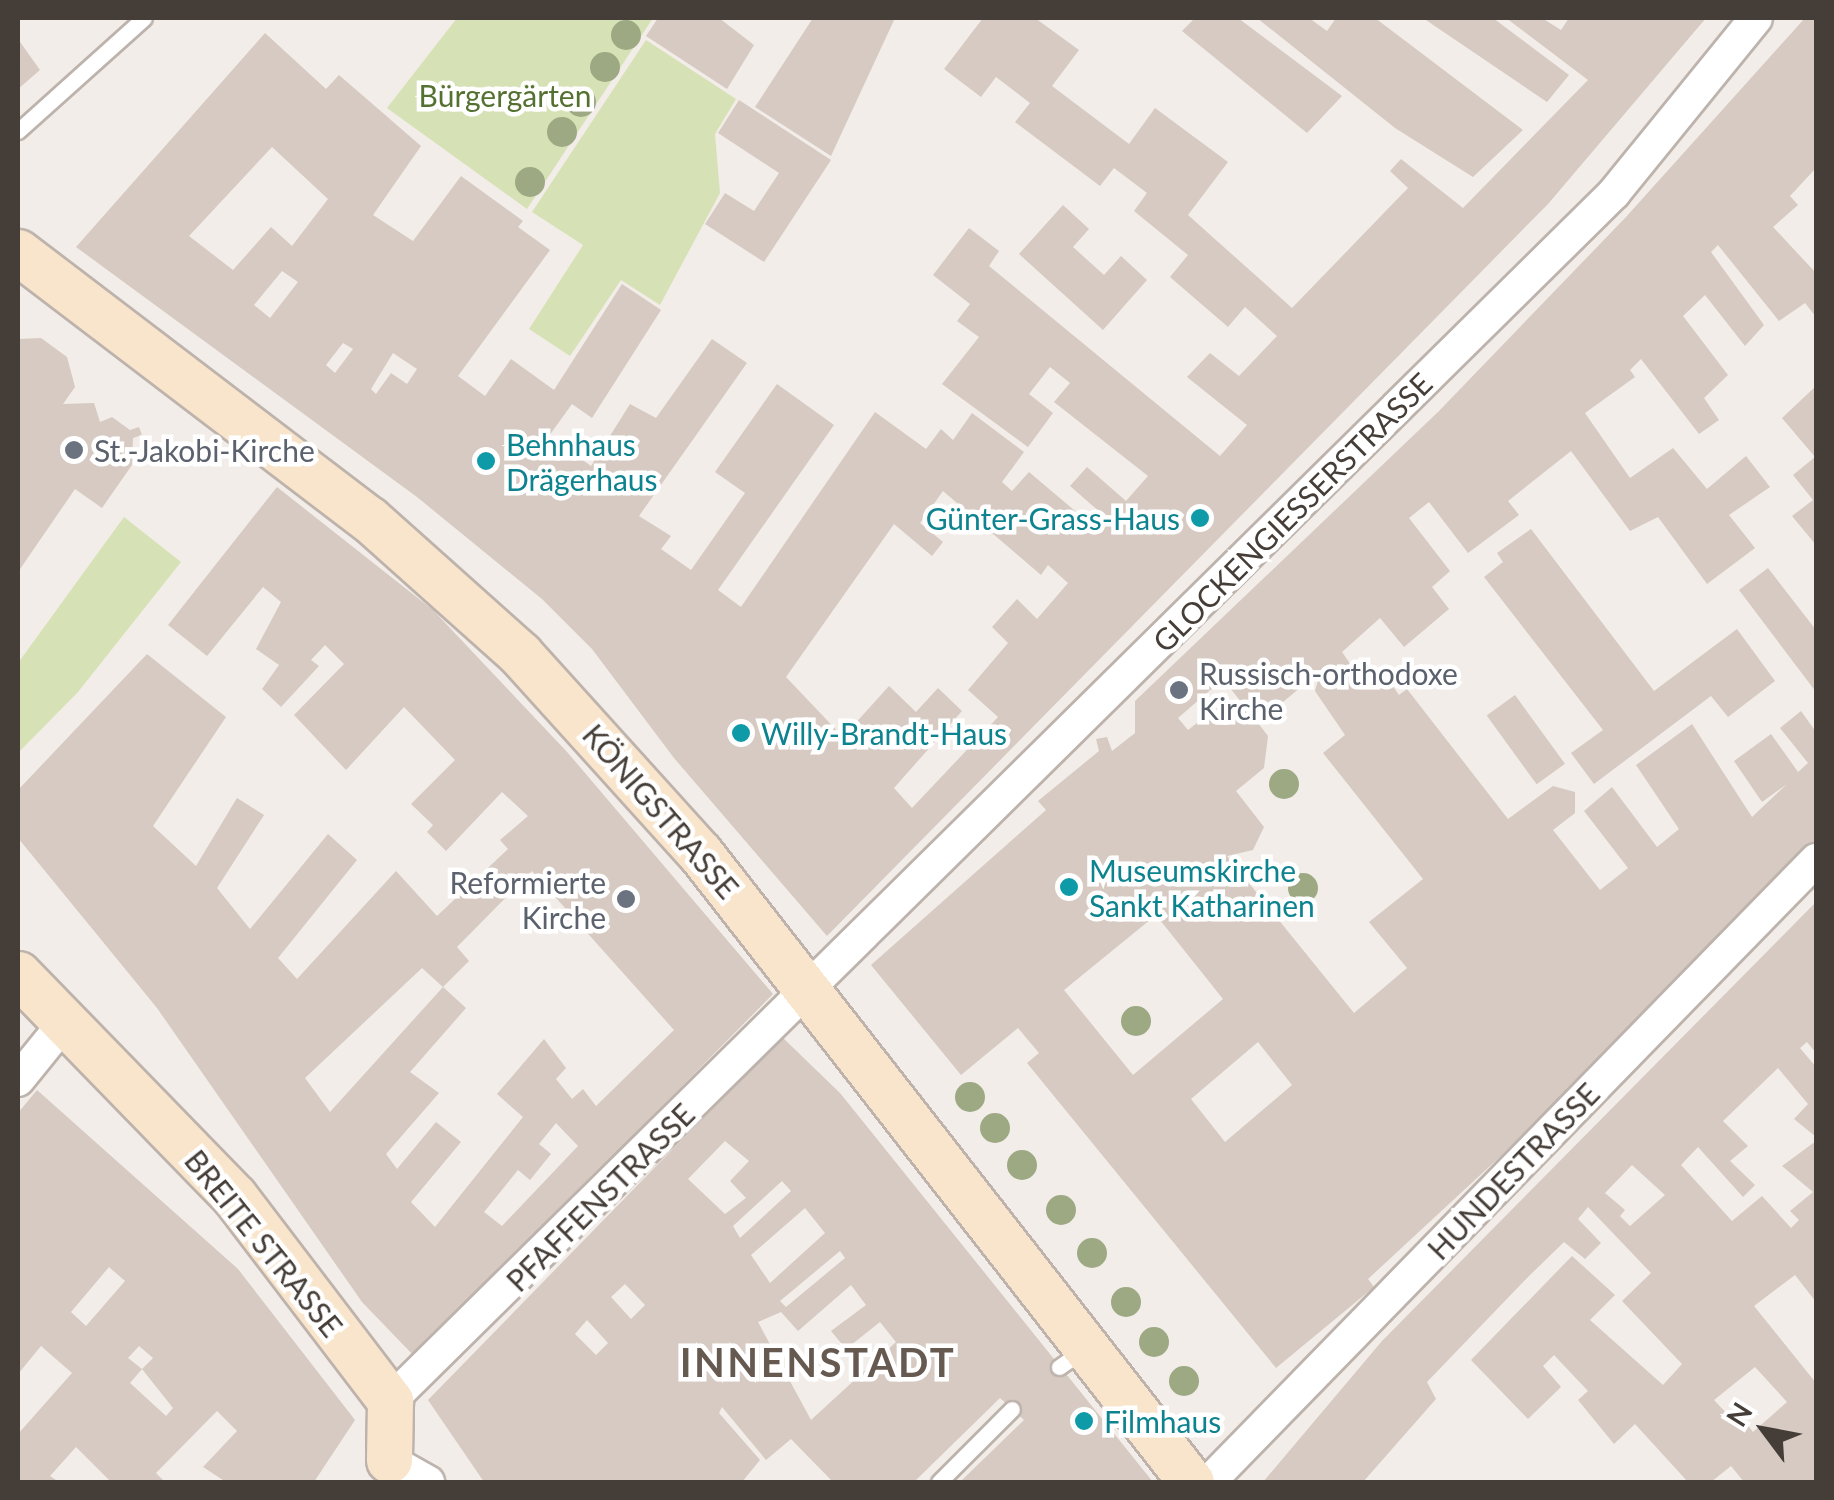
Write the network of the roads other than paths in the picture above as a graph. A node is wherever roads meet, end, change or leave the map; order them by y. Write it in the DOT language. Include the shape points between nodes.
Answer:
graph roads {
  1 [pos="144,18"];
  2 [pos="1756,18"];
  3 [pos="18,130"];
  4 [pos="18,252"];
  5 [pos="1816,860"];
  6 [pos="18,974"];
  7 [pos="808,990"];
  8 [pos="65,1022"];
  9 [pos="18,1080"];
  10 [pos="390,1401"];
  11 [pos="1012,1409"];
  12 [pos="389,1460"];
  13 [pos="428,1482"];
  14 [pos="939,1482"];
  15 [pos="1191,1482"];
  16 [pos="1210,1482"];
  1 -- 3 [label="lane"];
  2 -- 7 [label="street, GLOCKENGIESSERSTRASSE" via="1614,193"];
  4 -- 7 [label="street, KÖNIGSTRASSE" via="447,584 584,721"];
  5 -- 16 [label="street, HUNDESTRASSE"];
  6 -- 8 [label="street, BREITE STRASSE"];
  7 -- 10 [label="street, PFAFFENSTRASSE"];
  7 -- 15 [label="street, KÖNIGSTRASSE" via="1072,1357"];
  8 -- 9 [label="street"];
  8 -- 10 [label="street, BREITE STRASSE" via="234,1196"];
  10 -- 12 [label="street"];
  11 -- 14 [label="lane"];
  12 -- 13 [label="street"];
}
